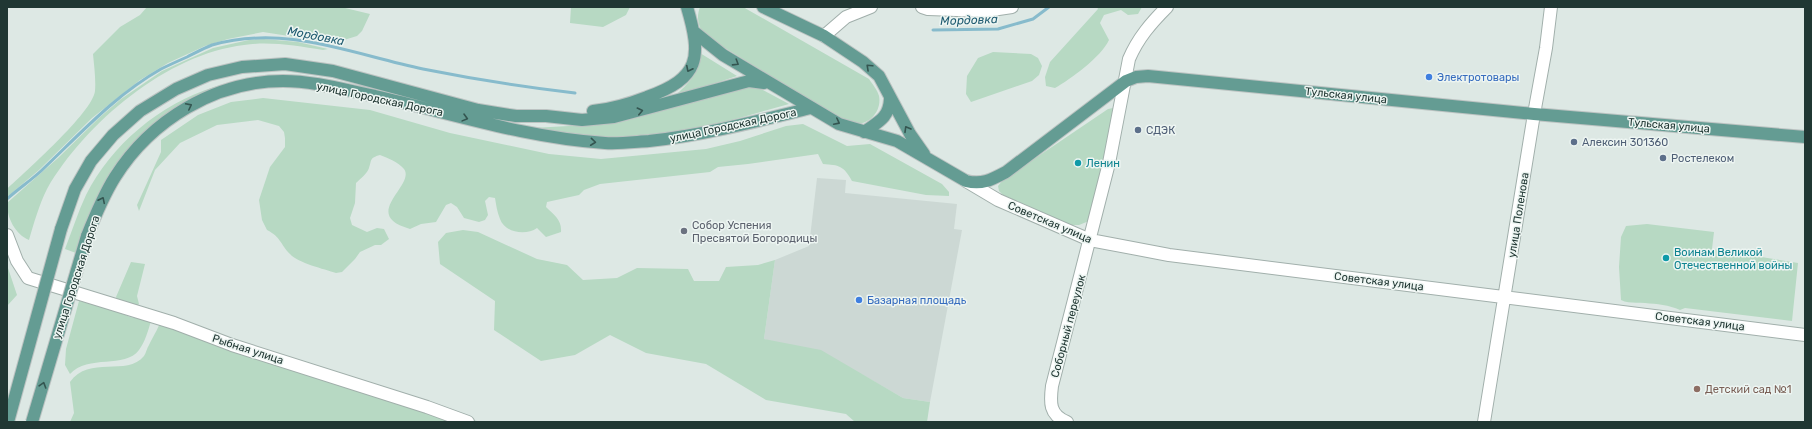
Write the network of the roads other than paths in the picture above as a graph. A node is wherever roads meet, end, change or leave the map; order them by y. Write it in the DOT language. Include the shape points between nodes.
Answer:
graph roads {
  1 [pos="763,7"];
  2 [pos="871,7"];
  3 [pos="922,7"];
  4 [pos="1012,7"];
  5 [pos="1168,7"];
  6 [pos="1551,7"];
  7 [pos="689,10"];
  8 [pos="693,31"];
  9 [pos="824,36"];
  10 [pos="1126,81"];
  11 [pos="771,85"];
  12 [pos="890,99"];
  13 [pos="811,108"];
  14 [pos="1534,114"];
  15 [pos="546,116"];
  16 [pos="864,132"];
  17 [pos="1805,137"];
  18 [pos="927,158"];
  19 [pos="966,181"];
  20 [pos="7,235"];
  21 [pos="1090,240"];
  22 [pos="1505,296"];
  23 [pos="1805,335"];
  24 [pos="8,422"];
  25 [pos="32,422"];
  26 [pos="468,422"];
  27 [pos="1067,422"];
  28 [pos="1484,422"];
  1 -- 9 [label="main road"];
  2 -- 9 [label="street" via="846,17"];
  3 -- 4 [label="street" via="985,10"];
  5 -- 10 [label="street, Соборный переулок" via="1150,24 1135,44 1129,59"];
  6 -- 14 [label="street, улица Поленова"];
  7 -- 8 [label="main road, улица Городская Дорога"];
  8 -- 11 [label="main road, улица Городская Дорога, one-way" via="723,55"];
  8 -- 15 [label="main road, улица Городская Дорога, one-way" via="696,49 694,60 689,72 678,83 662,92 607,110"];
  12 -- 9 [label="main road, one-way" via="879,76"];
  10 -- 14 [label="main road, Тульская улица" via="1136,77 1171,77"];
  10 -- 19 [label="main road, Тульская улица" via="1006,172 976,184"];
  10 -- 21 [label="street, Соборный переулок"];
  11 -- 13 [label="main road, улица Городская Дорога"];
  15 -- 11 [label="main road, улица Городская Дорога, one-way" via="582,120 614,117 749,81"];
  12 -- 16 [label="main road" via="885,117"];
  18 -- 12 [label="main road, Тульская улица, one-way"];
  13 -- 16 [label="main road, улица Городская Дорога, one-way" via="840,124"];
  25 -- 13 [label="main road, улица Городская Дорога, one-way, bridge" via="87,236 101,200 115,176 144,141 158,128 213,94 244,85 284,81 332,87 424,107 514,131 607,144 680,138"];
  14 -- 17 [label="main road, Тульская улица"];
  14 -- 22 [label="street, улица Поленова"];
  15 -- 24 [label="main road, улица Городская Дорога, bridge" via="516,116 478,110 333,71 285,64 242,67 208,76 176,89 140,111 113,135 91,161 75,189 61,229"];
  16 -- 18 [label="main road, Тульская улица" via="897,141"];
  18 -- 19 [label="main road, Тульская улица"];
  19 -- 21 [label="street, Советская улица" via="998,200"];
  20 -- 26 [label="street, Рыбная улица" via="17,261 28,278 174,323 232,345"];
  21 -- 22 [label="street, Советская улица" via="1169,255"];
  21 -- 27 [label="street, Соборный переулок" via="1052,386 1050,402 1054,413"];
  22 -- 23 [label="street, Советская улица"];
  22 -- 28 [label="street, улица Поленова"];
}
